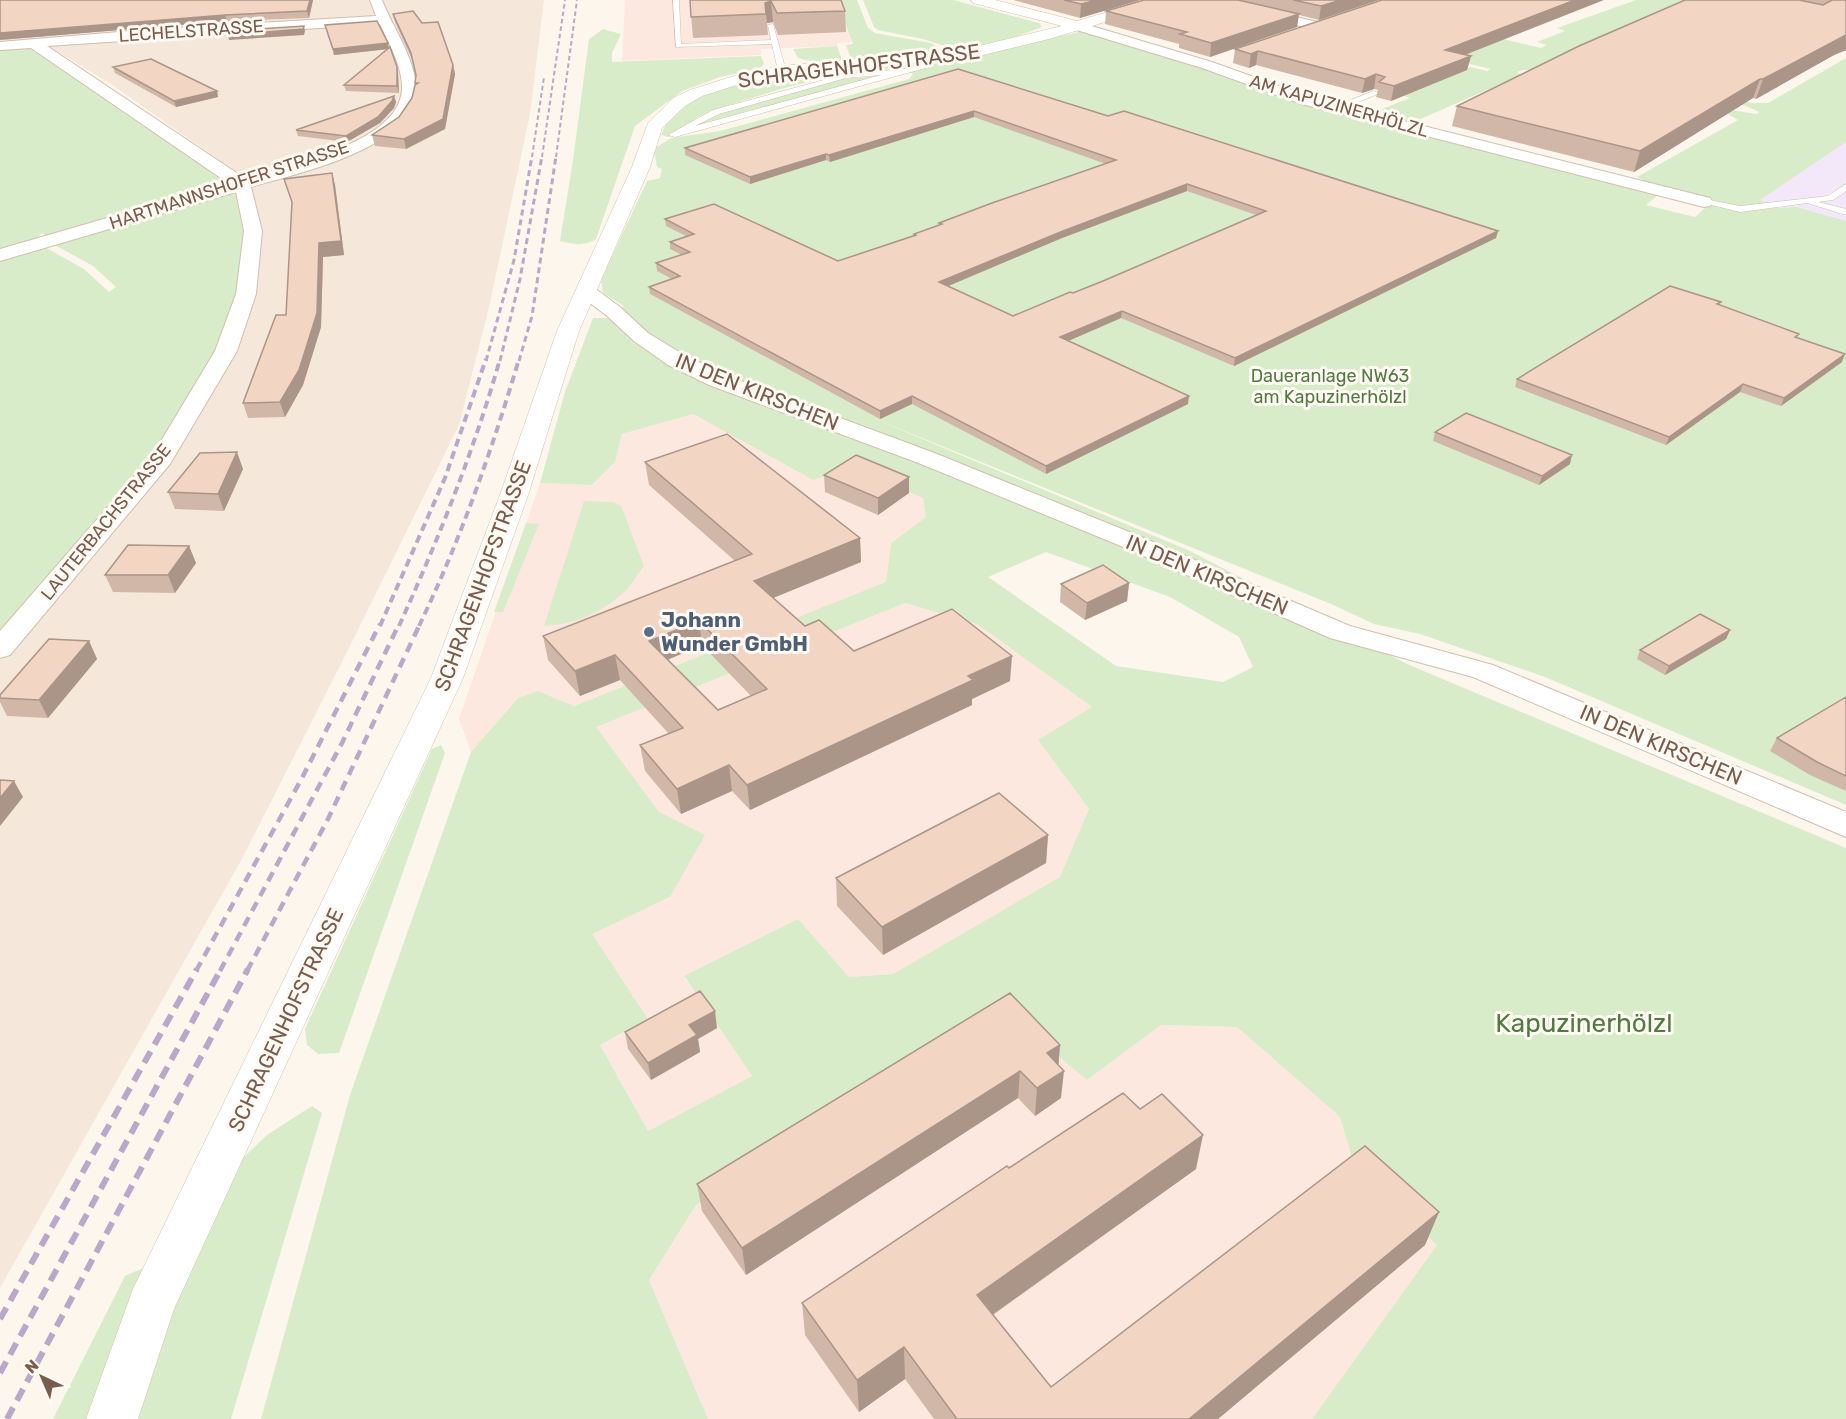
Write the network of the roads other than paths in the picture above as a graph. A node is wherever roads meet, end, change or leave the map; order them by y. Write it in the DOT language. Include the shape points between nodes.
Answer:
graph roads {
  1 [pos="376,0"];
  2 [pos="676,0"];
  3 [pos="978,0"];
  4 [pos="1163,0"];
  5 [pos="1250,10"];
  6 [pos="383,20"];
  7 [pos="771,25"];
  8 [pos="1075,25"];
  9 [pos="1300,34"];
  10 [pos="775,42"];
  11 [pos="33,43"];
  12 [pos="0,46"];
  13 [pos="924,58"];
  14 [pos="1227,58"];
  15 [pos="1207,65"];
  16 [pos="782,71"];
  17 [pos="1376,93"];
  18 [pos="1336,108"];
  19 [pos="650,141"];
  20 [pos="242,184"];
  21 [pos="1846,187"];
  22 [pos="1806,201"];
  23 [pos="1704,202"];
  24 [pos="1846,212"];
  25 [pos="0,255"];
  26 [pos="586,291"];
  27 [pos="0,649"];
  28 [pos="1846,825"];
  29 [pos="112,1419"];
  1 -- 6 [label="street, HARTMANNSHOFER STRASSE"];
  2 -- 10 [label="lane" via="678,46"];
  3 -- 8 [label="street, AM KAPUZINERHÖLZL"];
  4 -- 8 [label="street, SCHRAGENHOFSTRASSE"];
  5 -- 9 [label="street" via="1327,25"];
  6 -- 11 [label="street, LECHELSTRASSE"];
  6 -- 20 [label="street, HARTMANNSHOFER STRASSE" via="409,80 409,96 393,124 341,152"];
  7 -- 10 [label="lane"];
  8 -- 13 [label="street, SCHRAGENHOFSTRASSE" via="1008,45"];
  8 -- 15 [label="street, AM KAPUZINERHÖLZL"];
  10 -- 16 [label="lane"];
  11 -- 12 [label="street, LECHELSTRASSE"];
  11 -- 20 [label="street"];
  13 -- 16 [label="street, SCHRAGENHOFSTRASSE"];
  13 -- 19 [label="lane" via="926,65 904,71 846,76 716,112 672,135"];
  14 -- 15 [label="street"];
  15 -- 18 [label="street, AM KAPUZINERHÖLZL"];
  16 -- 19 [label="street, SCHRAGENHOFSTRASSE" via="740,79 679,102 654,128"];
  17 -- 18 [label="lane"];
  18 -- 23 [label="street, AM KAPUZINERHÖLZL"];
  19 -- 26 [label="street, SCHRAGENHOFSTRASSE"];
  20 -- 25 [label="street, HARTMANNSHOFER STRASSE"];
  20 -- 27 [label="street, LAUTERBACHSTRASSE" via="253,231 246,294 226,351 162,459"];
  21 -- 22 [label="lane" via="1830,198"];
  22 -- 23 [label="lane" via="1740,209"];
  22 -- 24 [label="lane"];
  26 -- 28 [label="street, IN DEN KIRSCHEN" via="641,337 717,380 951,468 1340,632 1483,671"];
  26 -- 29 [label="street, SCHRAGENHOFSTRASSE" via="568,331 447,678 150,1306"];
}
